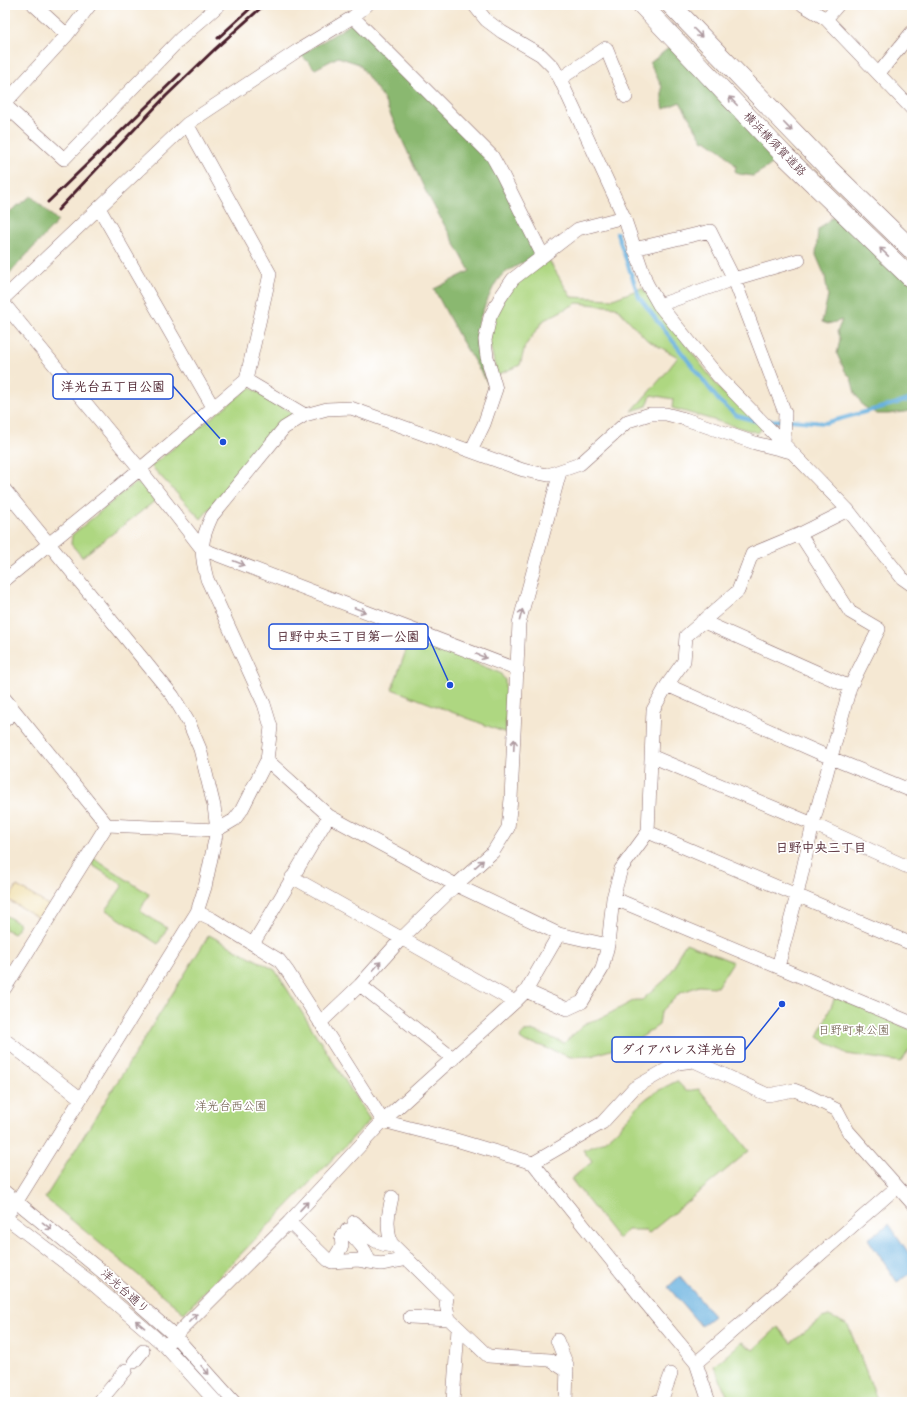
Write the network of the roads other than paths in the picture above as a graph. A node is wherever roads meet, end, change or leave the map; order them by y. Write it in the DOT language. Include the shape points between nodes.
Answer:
graph roads {
  1 [pos="34,5"];
  2 [pos="90,5"];
  3 [pos="219,5"];
  4 [pos="367,5"];
  5 [pos="474,5"];
  6 [pos="642,5"];
  7 [pos="671,5"];
  8 [pos="803,5"];
  9 [pos="838,5"];
  10 [pos="353,17"];
  11 [pos="826,19"];
  12 [pos="912,32"];
  13 [pos="67,35"];
  14 [pos="878,73"];
  15 [pos="560,79"];
  16 [pos="626,97"];
  17 [pos="5,104"];
  18 [pos="912,109"];
  19 [pos="187,124"];
  20 [pos="100,208"];
  21 [pos="624,218"];
  22 [pos="634,249"];
  23 [pos="912,250"];
  24 [pos="543,256"];
  25 [pos="799,260"];
  26 [pos="734,279"];
  27 [pos="912,280"];
  28 [pos="5,297"];
  29 [pos="5,305"];
  30 [pos="659,305"];
  31 [pos="246,380"];
  32 [pos="213,407"];
  33 [pos="305,415"];
  34 [pos="788,449"];
  35 [pos="471,451"];
  36 [pos="140,469"];
  37 [pos="560,472"];
  38 [pos="5,490"];
  39 [pos="848,510"];
  40 [pos="800,534"];
  41 [pos="49,544"];
  42 [pos="202,549"];
  43 [pos="5,580"];
  44 [pos="912,585"];
  45 [pos="702,621"];
  46 [pos="518,670"];
  47 [pos="667,685"];
  48 [pos="850,687"];
  49 [pos="5,699"];
  50 [pos="10,716"];
  51 [pos="651,756"];
  52 [pos="831,758"];
  53 [pos="267,760"];
  54 [pos="912,791"];
  55 [pos="329,816"];
  56 [pos="813,824"];
  57 [pos="107,825"];
  58 [pos="216,830"];
  59 [pos="648,832"];
  60 [pos="912,869"];
  61 [pos="292,878"];
  62 [pos="456,885"];
  63 [pos="797,895"];
  64 [pos="613,898"];
  65 [pos="197,912"];
  66 [pos="559,934"];
  67 [pos="401,939"];
  68 [pos="253,944"];
  69 [pos="608,944"];
  70 [pos="912,944"];
  71 [pos="778,967"];
  72 [pos="360,985"];
  73 [pos="5,988"];
  74 [pos="526,991"];
  75 [pos="516,1002"];
  76 [pos="320,1023"];
  77 [pos="912,1023"];
  78 [pos="5,1040"];
  79 [pos="454,1059"];
  80 [pos="80,1098"];
  81 [pos="383,1121"];
  82 [pos="533,1163"];
  83 [pos="897,1187"];
  84 [pos="5,1192"];
  85 [pos="392,1197"];
  86 [pos="17,1201"];
  87 [pos="912,1203"];
  88 [pos="5,1217"];
  89 [pos="289,1222"];
  90 [pos="347,1229"];
  91 [pos="394,1246"];
  92 [pos="408,1259"];
  93 [pos="332,1262"];
  94 [pos="369,1262"];
  95 [pos="410,1317"];
  96 [pos="453,1324"];
  97 [pos="557,1340"];
  98 [pos="170,1341"];
  99 [pos="473,1342"];
  100 [pos="457,1349"];
  101 [pos="143,1351"];
  102 [pos="696,1363"];
  103 [pos="566,1371"];
  104 [pos="671,1374"];
  105 [pos="99,1402"];
  106 [pos="216,1402"];
  107 [pos="234,1402"];
  108 [pos="453,1402"];
  109 [pos="566,1402"];
  110 [pos="656,1402"];
  111 [pos="708,1402"];
  1 -- 13 [label="street"];
  2 -- 13 [label="street"];
  3 -- 17 [label="street" via="180,39 64,159"];
  4 -- 10 [label="street"];
  5 -- 15 [label="street" via="486,20 541,55"];
  27 -- 6 [label="highway, 横浜横須賀道路, one-way" via="783,154"];
  7 -- 23 [label="highway, 横浜横須賀道路, one-way" via="832,172"];
  8 -- 11 [label="street"];
  9 -- 11 [label="street"];
  10 -- 19 [label="street"];
  10 -- 24 [label="street" via="492,156"];
  11 -- 14 [label="street"];
  12 -- 14 [label="street"];
  13 -- 17 [label="street"];
  14 -- 18 [label="street"];
  15 -- 16 [label="street" via="606,48"];
  15 -- 21 [label="street"];
  19 -- 20 [label="street"];
  19 -- 31 [label="street" via="270,274"];
  20 -- 28 [label="street"];
  20 -- 32 [label="street"];
  21 -- 22 [label="street"];
  21 -- 24 [label="street" via="578,229"];
  22 -- 26 [label="street" via="710,231"];
  22 -- 30 [label="street" via="647,284"];
  24 -- 35 [label="street" via="513,279 490,317 485,340 496,389"];
  25 -- 26 [label="street"];
  26 -- 30 [label="street"];
  26 -- 34 [label="street" via="785,413 784,429"];
  29 -- 36 [label="street"];
  30 -- 34 [label="street" via="718,376"];
  31 -- 32 [label="street"];
  31 -- 33 [label="street"];
  32 -- 36 [label="street"];
  33 -- 35 [label="street" via="327,409 351,408"];
  33 -- 42 [label="street" via="284,428 212,516 204,533"];
  34 -- 37 [label="street" via="755,443 666,414 650,414 628,422 580,464"];
  34 -- 39 [label="street"];
  35 -- 37 [label="street" via="523,470 548,475"];
  36 -- 41 [label="street"];
  36 -- 42 [label="street"];
  46 -- 37 [label="street, one-way" via="519,623"];
  38 -- 41 [label="street"];
  39 -- 40 [label="street"];
  39 -- 44 [label="street" via="902,578"];
  40 -- 45 [label="street" via="752,554 738,591"];
  40 -- 48 [label="street" via="850,612 879,629"];
  41 -- 43 [label="street"];
  41 -- 58 [label="street" via="173,696 189,722 200,749 210,787"];
  42 -- 46 [label="street, one-way"];
  42 -- 53 [label="street" via="202,563 207,580 264,704 270,727"];
  45 -- 47 [label="street" via="686,636 684,662"];
  45 -- 48 [label="street"];
  62 -- 46 [label="street, one-way" via="493,852 508,828"];
  47 -- 51 [label="street" via="653,710"];
  47 -- 52 [label="street"];
  48 -- 52 [label="street"];
  49 -- 50 [label="street"];
  50 -- 57 [label="street"];
  51 -- 56 [label="street"];
  51 -- 59 [label="street"];
  52 -- 54 [label="street"];
  52 -- 56 [label="street"];
  53 -- 55 [label="street"];
  53 -- 58 [label="street" via="241,811 234,820"];
  55 -- 61 [label="street"];
  55 -- 62 [label="street"];
  56 -- 60 [label="street"];
  56 -- 63 [label="street"];
  57 -- 58 [label="street"];
  57 -- 73 [label="street"];
  58 -- 65 [label="street" via="205,887"];
  59 -- 63 [label="street"];
  59 -- 64 [label="street" via="621,869"];
  61 -- 67 [label="street"];
  61 -- 68 [label="street"];
  62 -- 66 [label="street"];
  62 -- 67 [label="street"];
  63 -- 70 [label="street"];
  63 -- 71 [label="street"];
  64 -- 69 [label="street"];
  64 -- 71 [label="street"];
  65 -- 68 [label="street"];
  65 -- 80 [label="street"];
  66 -- 69 [label="street"];
  66 -- 74 [label="street"];
  72 -- 67 [label="street, one-way"];
  67 -- 75 [label="street"];
  68 -- 76 [label="street" via="279,960"];
  69 -- 74 [label="street" via="602,969 582,1002 566,1009"];
  71 -- 77 [label="street"];
  72 -- 76 [label="street"];
  72 -- 79 [label="street"];
  74 -- 75 [label="street"];
  75 -- 79 [label="street"];
  76 -- 81 [label="street"];
  78 -- 80 [label="street"];
  79 -- 81 [label="street"];
  80 -- 86 [label="street"];
  81 -- 82 [label="street"];
  89 -- 81 [label="street, one-way"];
  82 -- 83 [label="street" via="602,1123 634,1088 678,1063 694,1061 768,1095 794,1090 837,1110 848,1131"];
  82 -- 102 [label="street"];
  83 -- 87 [label="street"];
  83 -- 102 [label="street"];
  84 -- 86 [label="street, 洋光台通り"];
  85 -- 91 [label="street" via="387,1230"];
  86 -- 88 [label="street"];
  86 -- 98 [label="street, 洋光台通り, one-way" via="111,1279"];
  98 -- 88 [label="street, 洋光台通り, one-way"];
  89 -- 93 [label="street"];
  98 -- 89 [label="street, one-way"];
  90 -- 91 [label="street" via="383,1245"];
  90 -- 93 [label="street" via="342,1246"];
  90 -- 94 [label="street" via="360,1243"];
  91 -- 92 [label="street"];
  92 -- 94 [label="street" via="381,1264"];
  92 -- 96 [label="street" via="447,1298 446,1304"];
  93 -- 94 [label="street"];
  95 -- 96 [label="street"];
  96 -- 99 [label="street"];
  96 -- 100 [label="street"];
  97 -- 103 [label="street" via="567,1366"];
  98 -- 106 [label="street, 洋光台通り"];
  98 -- 107 [label="street, 洋光台通り, one-way"];
  99 -- 100 [label="street"];
  99 -- 103 [label="street" via="488,1356 550,1360"];
  100 -- 108 [label="street"];
  101 -- 105 [label="street"];
  102 -- 111 [label="street"];
  103 -- 109 [label="street"];
  104 -- 110 [label="street" via="662,1399"];
}
